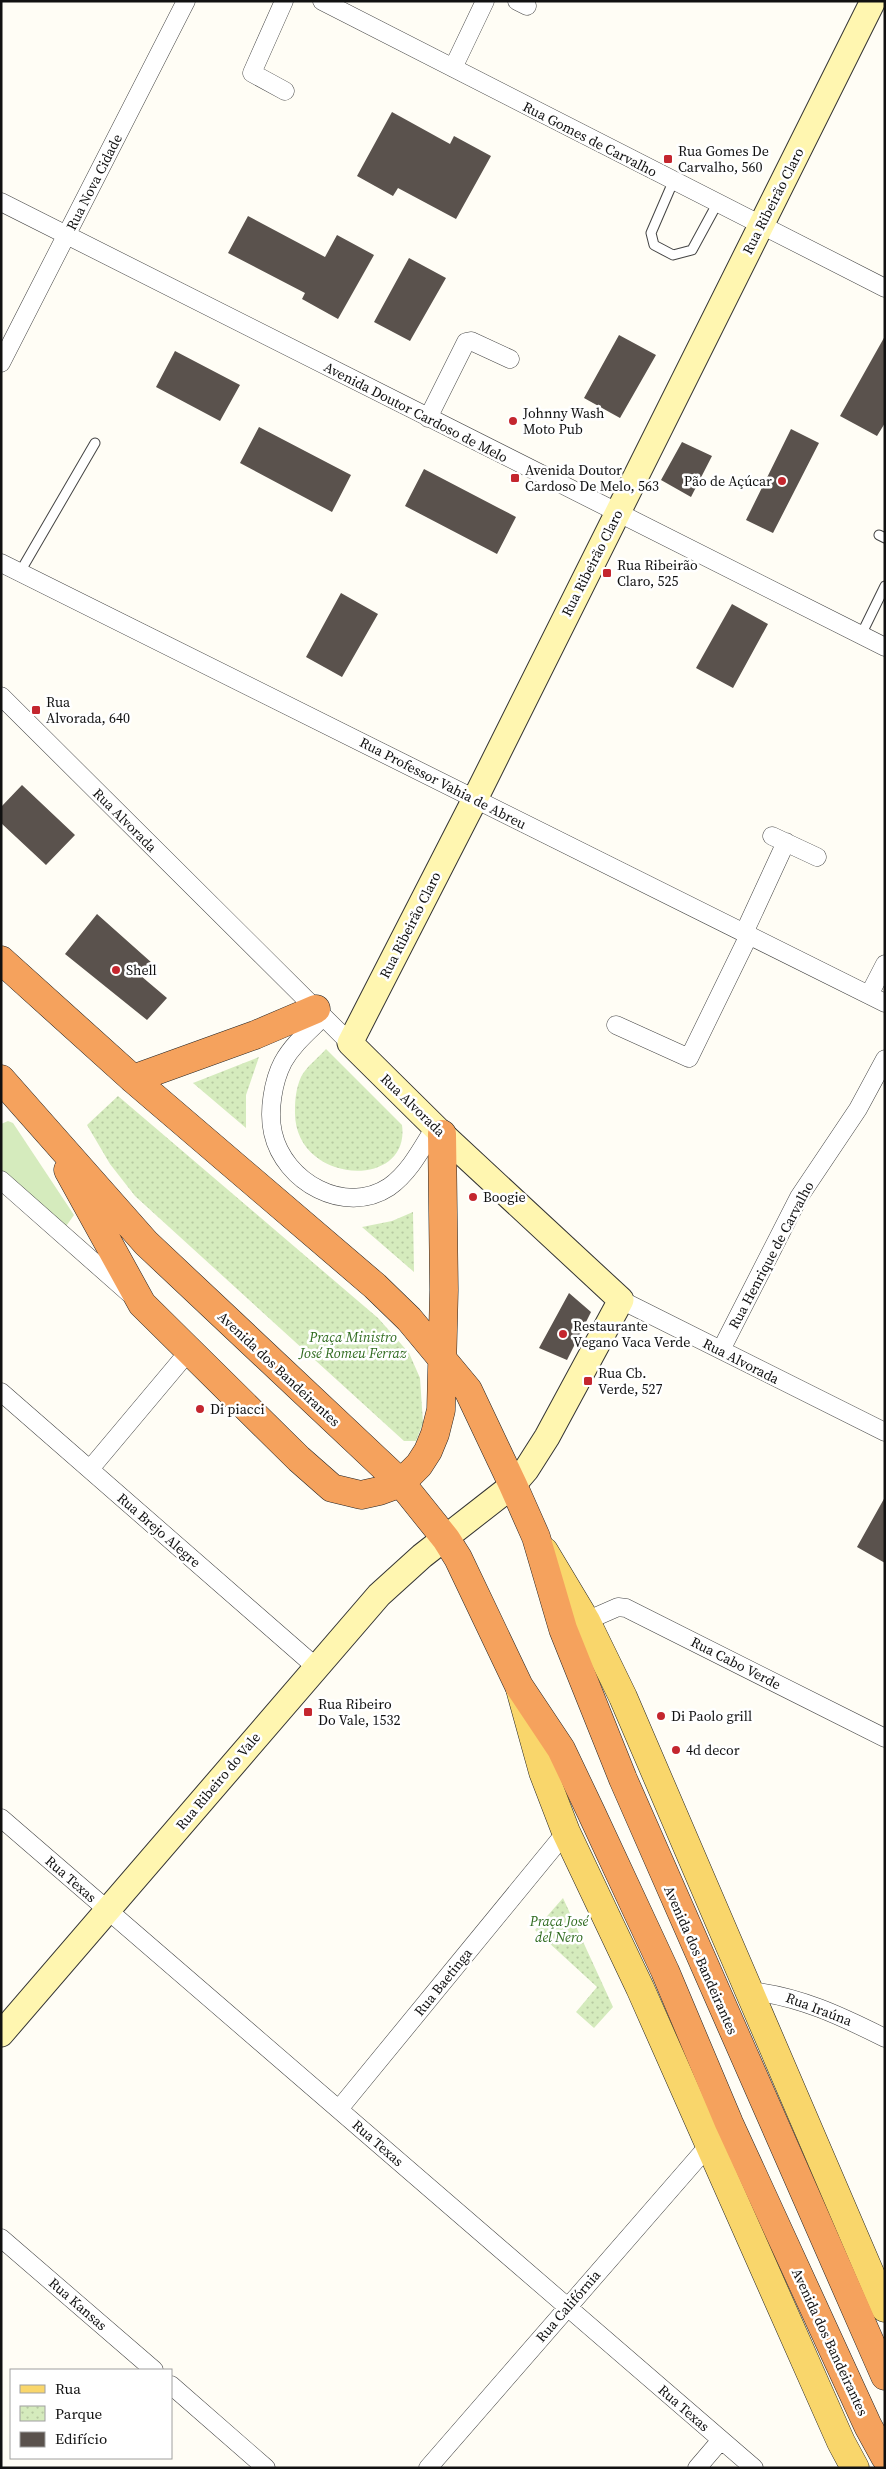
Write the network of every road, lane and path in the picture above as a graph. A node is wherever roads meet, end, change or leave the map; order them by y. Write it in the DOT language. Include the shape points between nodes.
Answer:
graph roads {
  1 [pos="186,1"];
  2 [pos="284,1"];
  3 [pos="486,1"];
  4 [pos="873,1"];
  5 [pos="329,3"];
  6 [pos="453,68"];
  7 [pos="285,91"];
  8 [pos="673,182"];
  9 [pos="1,202"];
  10 [pos="717,204"];
  11 [pos="760,226"];
  12 [pos="67,235"];
  13 [pos="885,288"];
  14 [pos="510,359"];
  15 [pos="1,362"];
  16 [pos="428,418"];
  17 [pos="95,443"];
  18 [pos="617,513"];
  19 [pos="1,563"];
  20 [pos="20,572"];
  21 [pos="885,586"];
  22 [pos="861,635"];
  23 [pos="885,647"];
  24 [pos="1,696"];
  25 [pos="475,799"];
  26 [pos="817,857"];
  27 [pos="747,934"];
  28 [pos="1,960"];
  29 [pos="885,964"];
  30 [pos="877,999"];
  31 [pos="319,1013"];
  32 [pos="616,1025"];
  33 [pos="350,1043"];
  34 [pos="885,1059"];
  35 [pos="133,1079"];
  36 [pos="5,1091"];
  37 [pos="43,1125"];
  38 [pos="439,1130"];
  39 [pos="1,1180"];
  40 [pos="621,1300"];
  41 [pos="142,1304"];
  42 [pos="721,1350"];
  43 [pos="190,1351"];
  44 [pos="443,1358"];
  45 [pos="1,1392"];
  46 [pos="885,1432"];
  47 [pos="90,1469"];
  48 [pos="401,1482"];
  49 [pos="513,1485"];
  50 [pos="536,1537"];
  51 [pos="446,1539"];
  52 [pos="586,1621"];
  53 [pos="316,1668"];
  54 [pos="519,1686"];
  55 [pos="885,1738"];
  56 [pos="1,1818"];
  57 [pos="570,1841"];
  58 [pos="108,1911"];
  59 [pos="750,1990"];
  60 [pos="1,2034"];
  61 [pos="885,2038"];
  62 [pos="339,2109"];
  63 [pos="709,2145"];
  64 [pos="1,2238"];
  65 [pos="568,2307"];
  66 [pos="885,2308"];
  67 [pos="153,2369"];
  68 [pos="885,2376"];
  69 [pos="172,2386"];
  70 [pos="722,2440"];
  71 [pos="885,2456"];
  72 [pos="266,2468"];
  73 [pos="428,2468"];
  74 [pos="697,2468"];
  75 [pos="754,2468"];
  76 [pos="855,2468"];
  1 -- 12 [label="street, Rua Nova Cidade"];
  2 -- 7 [label="street" via="252,73"];
  3 -- 6 [label="street"];
  4 -- 11 [label="street, Rua Ribeirão Claro"];
  5 -- 6 [label="street, Rua Gomes de Carvalho"];
  6 -- 8 [label="street, Rua Gomes de Carvalho"];
  8 -- 10 [label="street, Rua Gomes de Carvalho"];
  8 -- 10 [label="lane" via="651,232 654,245 673,255 692,250"];
  9 -- 12 [label="street, Avenida Doutor Cardoso de Melo"];
  10 -- 11 [label="street, Rua Gomes de Carvalho"];
  11 -- 13 [label="street, Rua Gomes de Carvalho"];
  11 -- 18 [label="street, Rua Ribeirão Claro"];
  12 -- 15 [label="street, Rua Nova Cidade"];
  12 -- 16 [label="street, Avenida Doutor Cardoso de Melo"];
  14 -- 16 [label="street" via="466,342"];
  16 -- 18 [label="street, Avenida Doutor Cardoso de Melo"];
  17 -- 20 [label="lane"];
  18 -- 22 [label="street, Avenida Doutor Cardoso de Melo"];
  18 -- 25 [label="street, Rua Ribeirão Claro"];
  19 -- 20 [label="street, Rua Professor Vahia de Abreu"];
  20 -- 25 [label="street, Rua Professor Vahia de Abreu"];
  21 -- 22 [label="lane"];
  22 -- 23 [label="street, Avenida Doutor Cardoso de Melo"];
  24 -- 31 [label="street, Rua Alvorada"];
  25 -- 27 [label="street, Rua Professor Vahia de Abreu"];
  25 -- 33 [label="street, Rua Ribeirão Claro"];
  26 -- 27 [label="street" via="779,839"];
  27 -- 30 [label="street, Rua Professor Vahia de Abreu"];
  27 -- 32 [label="street" via="688,1058"];
  28 -- 35 [label="highway, Avenida dos Bandeirantes"];
  29 -- 30 [label="street"];
  31 -- 33 [label="street, Rua Alvorada"];
  31 -- 35 [label="highway"];
  31 -- 38 [label="street" via="287,1057 275,1085 273,1133 281,1154 294,1172 324,1193 344,1198 366,1198 388,1187 405,1173"];
  33 -- 38 [label="street, Rua Alvorada"];
  34 -- 42 [label="street, Rua Henrique de Carvalho" via="858,1109 799,1197"];
  35 -- 44 [label="highway, Avenida dos Bandeirantes" via="375,1286"];
  36 -- 37 [label="highway, Avenida dos Bandeirantes"];
  37 -- 41 [label="highway"];
  37 -- 48 [label="highway, Avenida dos Bandeirantes" via="146,1243"];
  38 -- 40 [label="street, Rua Alvorada"];
  38 -- 44 [label="highway"];
  39 -- 41 [label="street"];
  40 -- 42 [label="street, Rua Alvorada"];
  40 -- 49 [label="street" via="539,1450"];
  41 -- 43 [label="highway"];
  42 -- 46 [label="street, Rua Alvorada"];
  43 -- 47 [label="street"];
  43 -- 48 [label="highway" via="332,1488 361,1495"];
  44 -- 48 [label="highway" via="441,1410 435,1434 419,1465"];
  44 -- 49 [label="highway, Avenida dos Bandeirantes" via="468,1390"];
  45 -- 47 [label="street, Rua Brejo Alegre"];
  47 -- 53 [label="street, Rua Brejo Alegre"];
  48 -- 51 [label="highway, Avenida dos Bandeirantes"];
  49 -- 50 [label="highway, Avenida dos Bandeirantes"];
  49 -- 51 [label="street"];
  50 -- 52 [label="main road, Avenida dos Bandeirantes"];
  50 -- 68 [label="highway, Avenida dos Bandeirantes" via="563,1629 623,1779"];
  51 -- 53 [label="street, Rua Ribeiro do Vale" via="379,1595"];
  51 -- 54 [label="highway, Avenida dos Bandeirantes"];
  52 -- 55 [label="street, Rua Cabo Verde" via="618,1607 626,1608"];
  52 -- 59 [label="main road, Avenida dos Bandeirantes" via="623,1697"];
  53 -- 58 [label="street, Rua Ribeiro do Vale"];
  54 -- 57 [label="main road, Avenida dos Bandeirantes" via="543,1772"];
  54 -- 71 [label="highway, Avenida dos Bandeirantes" via="561,1750 591,1812 665,1970 729,2123 868,2426"];
  56 -- 58 [label="street, Rua Texas"];
  57 -- 62 [label="street, Rua Baetinga" via="547,1855"];
  57 -- 63 [label="main road, Avenida dos Bandeirantes" via="640,1988"];
  58 -- 60 [label="street, Rua Ribeiro do Vale"];
  58 -- 62 [label="street, Rua Texas"];
  59 -- 61 [label="street, Rua Iraúna" via="805,2001"];
  59 -- 66 [label="main road, Avenida dos Bandeirantes"];
  62 -- 65 [label="street, Rua Texas"];
  63 -- 65 [label="street, Rua Califórnia"];
  63 -- 76 [label="main road, Avenida dos Bandeirantes"];
  64 -- 67 [label="street, Rua Kansas"];
  65 -- 70 [label="street, Rua Texas"];
  65 -- 73 [label="street, Rua Califórnia"];
  69 -- 72 [label="street"];
  70 -- 74 [label="street"];
  70 -- 75 [label="street, Rua Texas"];
}
